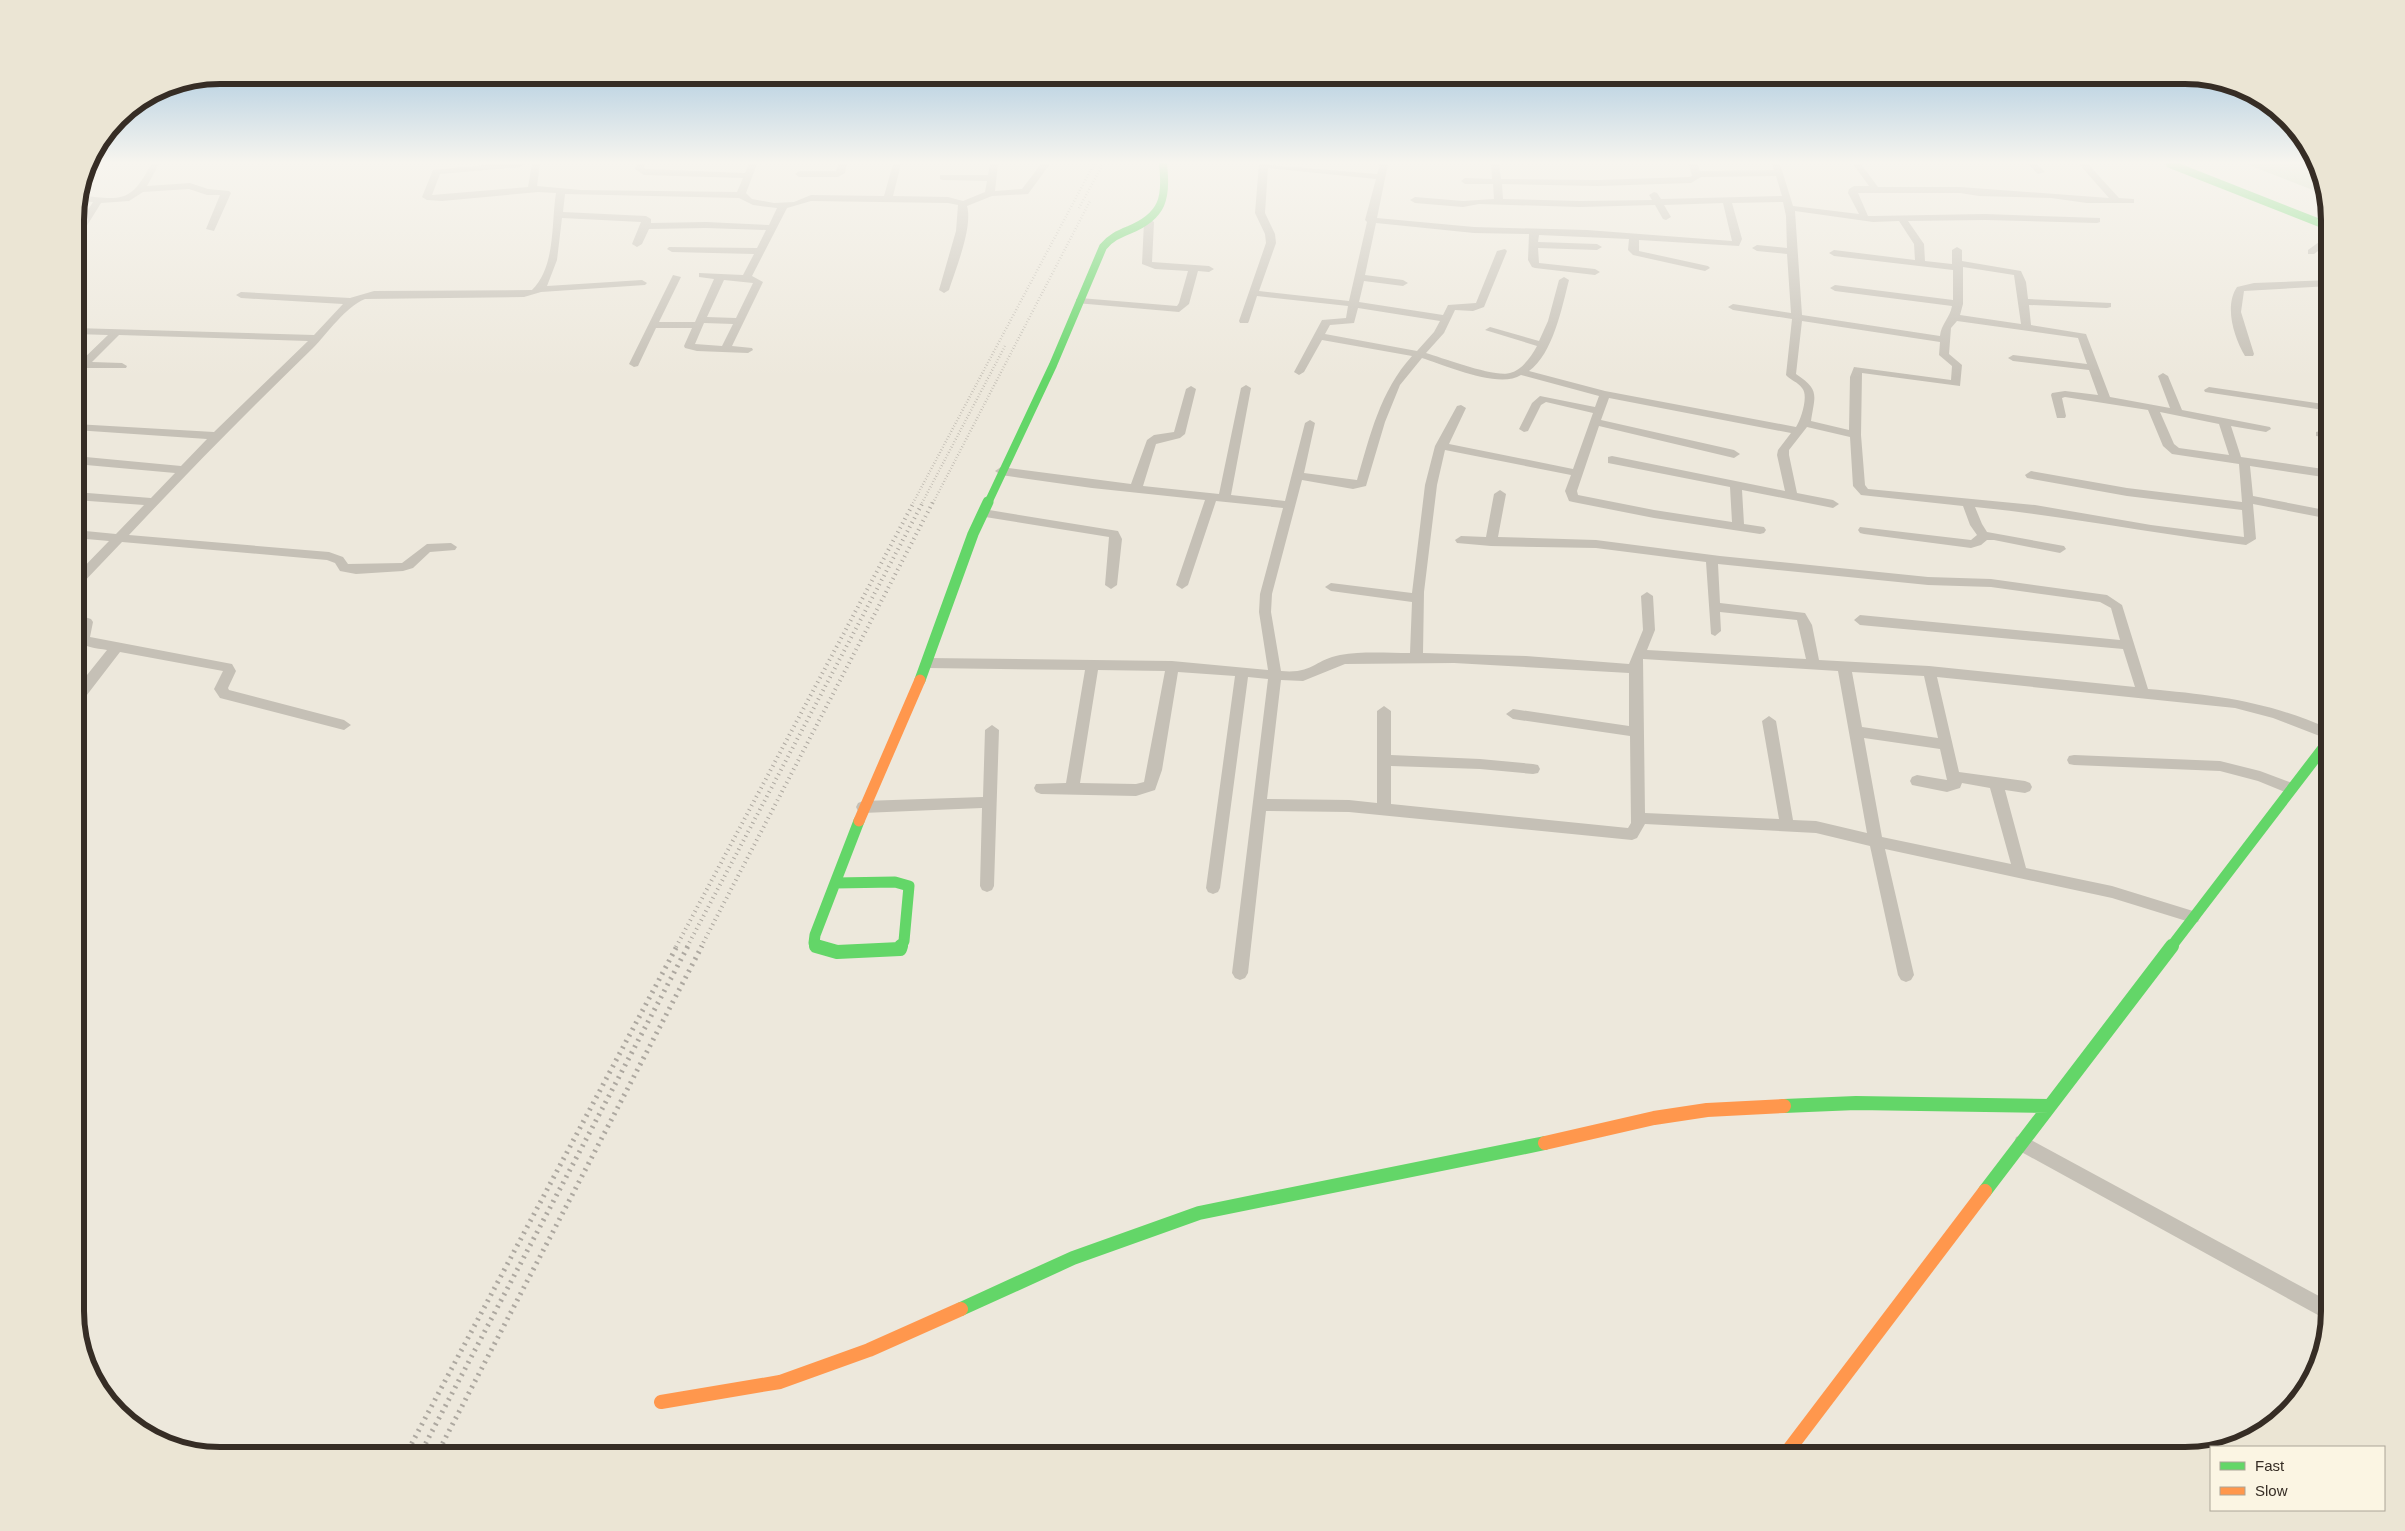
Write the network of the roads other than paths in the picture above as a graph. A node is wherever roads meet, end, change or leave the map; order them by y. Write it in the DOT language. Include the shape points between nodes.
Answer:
graph roads {
  1 [pos="556,235"];
  2 [pos="642,235"];
  3 [pos="769,235"];
  4 [pos="959,235"];
  5 [pos="1116,235"];
  6 [pos="1148,235"];
  7 [pos="1270,235"];
  8 [pos="1367,235"];
  9 [pos="1534,235"];
  10 [pos="1608,235"];
  11 [pos="1736,235"];
  12 [pos="1790,235"];
  13 [pos="1913,235"];
  14 [pos="1634,237"];
  15 [pos="638,244"];
  16 [pos="2321,244"];
  17 [pos="1534,245"];
  18 [pos="1597,247"];
  19 [pos="1757,248"];
  20 [pos="672,249"];
  21 [pos="1957,250"];
  22 [pos="761,251"];
  23 [pos="1502,251"];
  24 [pos="1791,251"];
  25 [pos="2311,252"];
  26 [pos="1834,253"];
  27 [pos="1920,263"];
  28 [pos="1959,266"];
  29 [pos="1194,268"];
  30 [pos="1705,268"];
  31 [pos="1209,269"];
  32 [pos="1595,272"];
  33 [pos="702,275"];
  34 [pos="676,277"];
  35 [pos="720,277"];
  36 [pos="746,278"];
  37 [pos="1359,278"];
  38 [pos="1564,280"];
  39 [pos="642,283"];
  40 [pos="1403,283"];
  41 [pos="2321,283"];
  42 [pos="1835,288"];
  43 [pos="539,289"];
  44 [pos="944,290"];
  45 [pos="1254,293"];
  46 [pos="241,295"];
  47 [pos="351,301"];
  48 [pos="1080,301"];
  49 [pos="2024,302"];
  50 [pos="1354,304"];
  51 [pos="1958,304"];
  52 [pos="2107,305"];
  53 [pos="1733,307"];
  54 [pos="1953,317"];
  55 [pos="1797,318"];
  56 [pos="1446,319"];
  57 [pos="1244,320"];
  58 [pos="740,321"];
  59 [pos="699,323"];
  60 [pos="652,325"];
  61 [pos="2026,327"];
  62 [pos="1490,330"];
  63 [pos="84,331"];
  64 [pos="117,332"];
  65 [pos="1318,336"];
  66 [pos="317,338"];
  67 [pos="1945,340"];
  68 [pos="1543,345"];
  69 [pos="726,350"];
  70 [pos="748,350"];
  71 [pos="1419,354"];
  72 [pos="2248,354"];
  73 [pos="2013,358"];
  74 [pos="84,361"];
  75 [pos="634,364"];
  76 [pos="84,365"];
  77 [pos="122,366"];
  78 [pos="2095,368"];
  79 [pos="1299,372"];
  80 [pos="1521,372"];
  81 [pos="2163,376"];
  82 [pos="1246,388"];
  83 [pos="1191,389"];
  84 [pos="2209,390"];
  85 [pos="1605,394"];
  86 [pos="2106,399"];
  87 [pos="2152,407"];
  88 [pos="2321,407"];
  89 [pos="1461,408"];
  90 [pos="2178,413"];
  91 [pos="2062,416"];
  92 [pos="1597,417"];
  93 [pos="2224,422"];
  94 [pos="1310,423"];
  95 [pos="1802,427"];
  96 [pos="84,428"];
  97 [pos="1524,429"];
  98 [pos="2266,429"];
  99 [pos="1855,435"];
  100 [pos="216,436"];
  101 [pos="1441,446"];
  102 [pos="1734,454"];
  103 [pos="1612,460"];
  104 [pos="84,461"];
  105 [pos="2240,461"];
  106 [pos="184,470"];
  107 [pos="1002,471"];
  108 [pos="1577,473"];
  109 [pos="2321,473"];
  110 [pos="2031,475"];
  111 [pos="1298,476"];
  112 [pos="1736,486"];
  113 [pos="1136,488"];
  114 [pos="1500,494"];
  115 [pos="1792,496"];
  116 [pos="84,497"];
  117 [pos="1218,497"];
  118 [pos="154,502"];
  119 [pos="1968,503"];
  120 [pos="2247,503"];
  121 [pos="1833,504"];
  122 [pos="1290,505"];
  123 [pos="983,513"];
  124 [pos="2321,514"];
  125 [pos="1738,526"];
  126 [pos="1760,530"];
  127 [pos="1864,530"];
  128 [pos="84,535"];
  129 [pos="1984,536"];
  130 [pos="120,538"];
  131 [pos="1461,540"];
  132 [pos="1491,542"];
  133 [pos="451,547"];
  134 [pos="2060,549"];
  135 [pos="1712,559"];
  136 [pos="84,575"];
  137 [pos="1110,585"];
  138 [pos="1182,585"];
  139 [pos="1332,587"];
  140 [pos="1647,596"];
  141 [pos="1418,598"];
  142 [pos="1714,607"];
  143 [pos="1860,620"];
  144 [pos="84,621"];
  145 [pos="1715,631"];
  146 [pos="84,634"];
  147 [pos="84,639"];
  148 [pos="2129,645"];
  149 [pos="117,646"];
  150 [pos="1638,654"];
  151 [pos="1416,658"];
  152 [pos="927,662"];
  153 [pos="1092,665"];
  154 [pos="1813,665"];
  155 [pos="1172,666"];
  156 [pos="1844,666"];
  157 [pos="1636,669"];
  158 [pos="1242,671"];
  159 [pos="1929,671"];
  160 [pos="1275,675"];
  161 [pos="84,688"];
  162 [pos="2143,693"];
  163 [pos="1384,711"];
  164 [pos="1512,714"];
  165 [pos="1769,721"];
  166 [pos="344,725"];
  167 [pos="992,730"];
  168 [pos="1855,730"];
  169 [pos="2321,731"];
  170 [pos="1637,732"];
  171 [pos="1947,745"];
  172 [pos="2321,751"];
  173 [pos="1384,760"];
  174 [pos="2074,760"];
  175 [pos="1533,769"];
  176 [pos="1954,777"];
  177 [pos="1917,782"];
  178 [pos="1996,783"];
  179 [pos="2025,787"];
  180 [pos="1041,788"];
  181 [pos="1072,788"];
  182 [pos="2290,788"];
  183 [pos="990,802"];
  184 [pos="1259,805"];
  185 [pos="863,807"];
  186 [pos="1384,810"];
  187 [pos="1638,818"];
  188 [pos="1787,824"];
  189 [pos="1876,842"];
  190 [pos="2020,871"];
  191 [pos="834,883"];
  192 [pos="987,886"];
  193 [pos="1212,888"];
  194 [pos="2193,917"];
  195 [pos="1240,973"];
  196 [pos="1906,975"];
  197 [pos="2050,1106"];
  198 [pos="2022,1143"];
  199 [pos="2321,1307"];
  200 [pos="660,1402"];
  201 [pos="1791,1447"];
  1 -- 43 [label="street" via="556,245"];
  2 -- 15 [label="street"];
  3 -- 22 [label="street"];
  4 -- 44 [label="street"];
  5 -- 48 [label="street" via="1106,242"];
  6 -- 29 [label="street" via="1147,264"];
  7 -- 45 [label="street"];
  8 -- 37 [label="street"];
  9 -- 17 [label="street"];
  10 -- 14 [label="street"];
  11 -- 14 [label="street" via="1736,244"];
  12 -- 24 [label="street"];
  13 -- 27 [label="street" via="1919,244"];
  14 -- 30 [label="street" via="1636,253"];
  16 -- 25 [label="street"];
  17 -- 18 [label="street"];
  17 -- 32 [label="street" via="1535,264"];
  19 -- 24 [label="street"];
  20 -- 22 [label="street"];
  21 -- 28 [label="street"];
  22 -- 36 [label="street"];
  23 -- 56 [label="street" via="1480,305 1474,308 1455,305"];
  24 -- 55 [label="street"];
  26 -- 27 [label="street"];
  27 -- 28 [label="street"];
  28 -- 49 [label="street" via="2018,273"];
  28 -- 51 [label="street"];
  29 -- 31 [label="street"];
  29 -- 48 [label="street" via="1184,304 1179,309"];
  33 -- 35 [label="street"];
  34 -- 60 [label="street"];
  35 -- 36 [label="street"];
  35 -- 59 [label="street"];
  36 -- 58 [label="street" via="756,280 757,286"];
  37 -- 40 [label="street"];
  37 -- 50 [label="street"];
  38 -- 68 [label="street"];
  39 -- 43 [label="street"];
  41 -- 72 [label="street" via="2240,289 2236,306"];
  42 -- 51 [label="street"];
  43 -- 47 [label="street" via="524,294 374,294"];
  45 -- 50 [label="street"];
  45 -- 57 [label="street"];
  46 -- 47 [label="street"];
  47 -- 66 [label="street"];
  48 -- 107 [label="street"];
  49 -- 52 [label="street"];
  49 -- 61 [label="street"];
  50 -- 56 [label="street"];
  50 -- 65 [label="street" via="1350,321 1326,322"];
  51 -- 54 [label="street"];
  53 -- 55 [label="street"];
  54 -- 61 [label="street"];
  54 -- 67 [label="street" via="1946,328"];
  55 -- 67 [label="street"];
  55 -- 95 [label="street" via="1791,375 1809,388"];
  56 -- 71 [label="street" via="1436,338"];
  58 -- 59 [label="street"];
  58 -- 69 [label="street"];
  59 -- 60 [label="street"];
  59 -- 69 [label="street" via="689,346"];
  60 -- 75 [label="street"];
  61 -- 78 [label="street" via="2082,336"];
  62 -- 68 [label="street"];
  63 -- 64 [label="street"];
  64 -- 66 [label="street"];
  64 -- 74 [label="street"];
  65 -- 71 [label="street"];
  65 -- 79 [label="street"];
  66 -- 100 [label="street"];
  67 -- 99 [label="street" via="1944,355 1957,365 1956,384 1865,368 1856,370"];
  68 -- 80 [label="street"];
  69 -- 70 [label="street"];
  71 -- 80 [label="street" via="1500,377"];
  71 -- 111 [label="street" via="1399,377 1362,483"];
  73 -- 78 [label="street"];
  76 -- 77 [label="street"];
  78 -- 86 [label="street"];
  80 -- 85 [label="street"];
  81 -- 90 [label="street"];
  82 -- 117 [label="street" via="1235,461"];
  83 -- 113 [label="street" via="1179,434 1151,442"];
  84 -- 88 [label="street"];
  85 -- 92 [label="street"];
  85 -- 95 [label="street"];
  86 -- 87 [label="street"];
  86 -- 91 [label="street" via="2056,395"];
  87 -- 90 [label="street"];
  87 -- 105 [label="street" via="2172,449"];
  89 -- 101 [label="street"];
  90 -- 93 [label="street"];
  92 -- 97 [label="street" via="1544,398 1537,403"];
  92 -- 102 [label="street"];
  92 -- 108 [label="street"];
  93 -- 98 [label="street"];
  93 -- 105 [label="street"];
  94 -- 111 [label="street"];
  95 -- 99 [label="street"];
  95 -- 115 [label="street" via="1783,456"];
  96 -- 100 [label="street"];
  99 -- 119 [label="street" via="1861,490 1871,494"];
  100 -- 106 [label="street"];
  101 -- 108 [label="street"];
  101 -- 141 [label="street" via="1431,485"];
  103 -- 112 [label="street"];
  104 -- 106 [label="street"];
  105 -- 109 [label="street"];
  105 -- 120 [label="street"];
  106 -- 118 [label="street"];
  107 -- 113 [label="street"];
  107 -- 123 [label="street"];
  108 -- 125 [label="street" via="1570,495 1579,501"];
  110 -- 120 [label="street" via="2128,492"];
  111 -- 122 [label="street"];
  112 -- 115 [label="street"];
  112 -- 125 [label="street"];
  113 -- 117 [label="street"];
  114 -- 132 [label="street"];
  115 -- 121 [label="street"];
  116 -- 118 [label="street"];
  117 -- 122 [label="street"];
  117 -- 138 [label="street"];
  118 -- 130 [label="street"];
  119 -- 120 [label="street" via="2246,541 2250,539"];
  119 -- 129 [label="street"];
  120 -- 124 [label="street"];
  122 -- 160 [label="street" via="1265,602 1275,656"];
  123 -- 137 [label="street" via="1114,534"];
  123 -- 152 [label="street"];
  125 -- 126 [label="street"];
  127 -- 129 [label="street" via="1970,544"];
  128 -- 130 [label="street"];
  129 -- 134 [label="street"];
  130 -- 133 [label="street" via="329,556 339,560 344,568 356,570 403,567 426,548"];
  130 -- 136 [label="street"];
  131 -- 132 [label="street"];
  132 -- 135 [label="street" via="1602,544"];
  135 -- 142 [label="street"];
  135 -- 148 [label="street" via="1928,581 1991,583 2104,598 2116,605"];
  139 -- 141 [label="street"];
  140 -- 150 [label="street" via="1649,630"];
  141 -- 151 [label="street"];
  142 -- 145 [label="street"];
  142 -- 154 [label="street" via="1800,616 1806,625"];
  143 -- 148 [label="street"];
  144 -- 146 [label="street" via="87,622"];
  147 -- 149 [label="street"];
  148 -- 162 [label="street"];
  149 -- 161 [label="street"];
  149 -- 166 [label="street" via="227,666 230,671 221,689 225,694"];
  150 -- 154 [label="street"];
  150 -- 157 [label="street"];
  151 -- 157 [label="street" via="1497,658"];
  151 -- 160 [label="street" via="1343,659 1323,665 1306,677"];
  152 -- 153 [label="street"];
  152 -- 185 [label="street"];
  153 -- 155 [label="street"];
  153 -- 181 [label="street"];
  154 -- 156 [label="street"];
  155 -- 158 [label="street"];
  155 -- 181 [label="street" via="1156,770 1150,786 1136,790"];
  156 -- 159 [label="street"];
  156 -- 168 [label="street"];
  157 -- 170 [label="street"];
  158 -- 160 [label="street"];
  158 -- 193 [label="street"];
  159 -- 162 [label="street"];
  159 -- 171 [label="street"];
  160 -- 184 [label="street"];
  162 -- 169 [label="street" via="2262,708"];
  163 -- 173 [label="street"];
  164 -- 170 [label="street"];
  165 -- 188 [label="street"];
  167 -- 183 [label="street"];
  168 -- 171 [label="street"];
  168 -- 189 [label="street"];
  170 -- 187 [label="street"];
  171 -- 176 [label="street"];
  172 -- 182 [label="street"];
  173 -- 175 [label="street" via="1494,764"];
  173 -- 186 [label="street"];
  174 -- 182 [label="street" via="2220,766"];
  176 -- 177 [label="street" via="1953,786"];
  176 -- 178 [label="street"];
  178 -- 179 [label="street"];
  178 -- 190 [label="street"];
  180 -- 181 [label="street"];
  182 -- 194 [label="street"];
  183 -- 185 [label="street"];
  183 -- 192 [label="street"];
  184 -- 186 [label="street"];
  184 -- 195 [label="street"];
  185 -- 191 [label="street"];
  186 -- 187 [label="street" via="1622,835 1636,830"];
  187 -- 188 [label="street"];
  188 -- 189 [label="street" via="1816,827"];
  189 -- 190 [label="street"];
  189 -- 196 [label="street"];
  190 -- 194 [label="street" via="2112,892"];
  191 -- 191 [label="street" via="815,935 817,948 837,952 900,949 904,941 909,886 895,882"];
  194 -- 197 [label="street"];
  197 -- 198 [label="street"];
  197 -- 200 [label="street" via="1856,1103 1707,1110 1654,1118 1487,1156 1254,1201 1164,1223 1107,1244 869,1350 810,1372 780,1382"];
  198 -- 199 [label="street"];
  198 -- 201 [label="street"];
}
